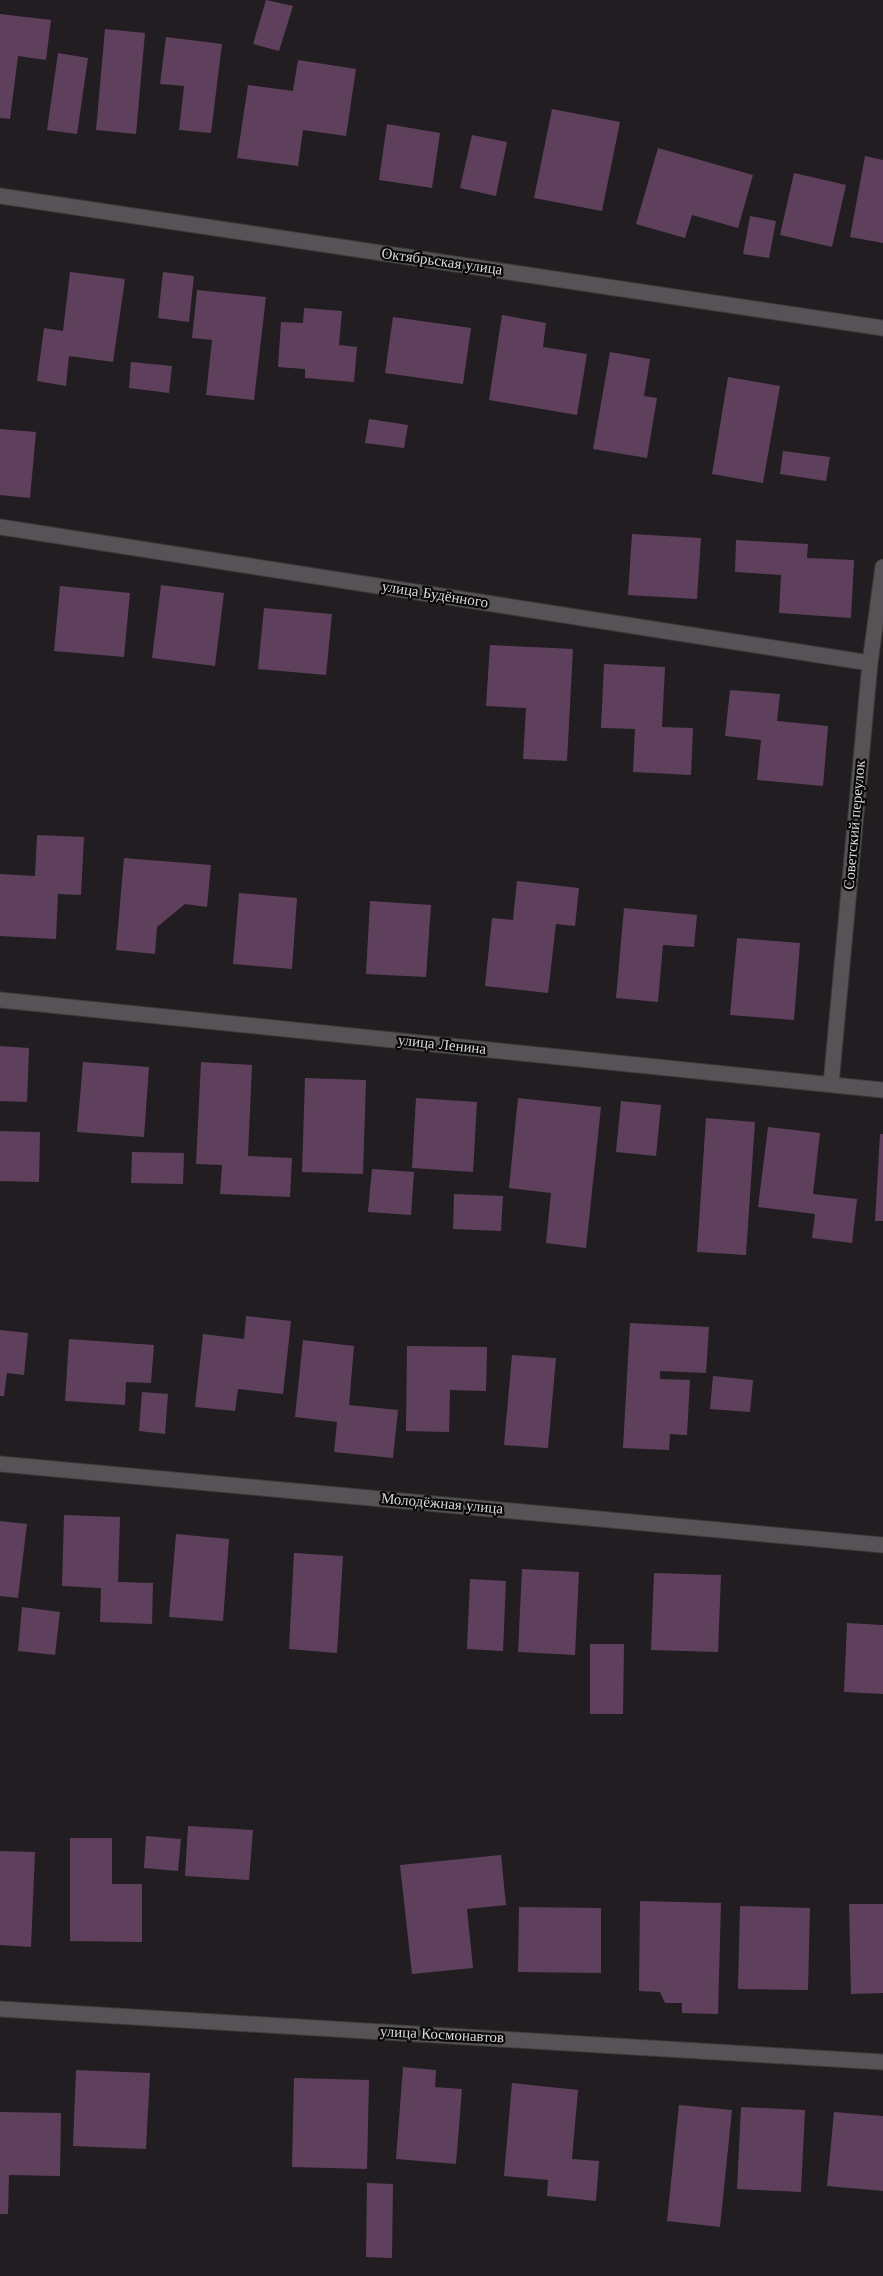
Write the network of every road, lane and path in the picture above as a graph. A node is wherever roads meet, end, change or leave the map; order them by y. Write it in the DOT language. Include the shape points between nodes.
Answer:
graph roads {
  1 [pos="0,196"];
  2 [pos="883,328"];
  3 [pos="0,527"];
  4 [pos="883,567"];
  5 [pos="870,663"];
  6 [pos="0,1000"];
  7 [pos="831,1084"];
  8 [pos="883,1090"];
  9 [pos="0,1464"];
  10 [pos="883,1545"];
  11 [pos="0,2008"];
  12 [pos="883,2062"];
  1 -- 2 [label="street, Октябрьская улица"];
  3 -- 5 [label="street, улица Будённого"];
  4 -- 5 [label="street, Советский переулок"];
  5 -- 7 [label="street, Советский переулок"];
  6 -- 7 [label="street, улица Ленина"];
  7 -- 8 [label="street, улица Ленина"];
  9 -- 10 [label="street, Молодёжная улица"];
  11 -- 12 [label="street, улица Космонавтов"];
}
